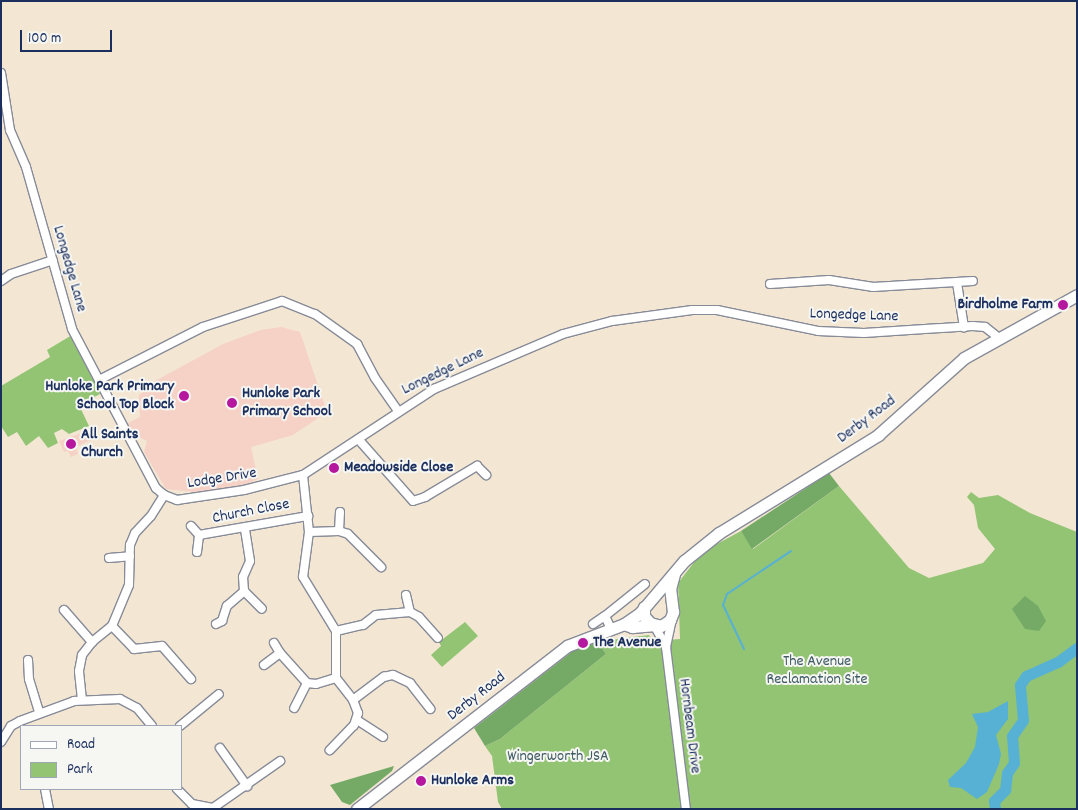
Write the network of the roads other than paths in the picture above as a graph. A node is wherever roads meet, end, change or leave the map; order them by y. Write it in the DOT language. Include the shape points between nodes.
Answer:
graph roads {
  1 [pos="1,73"];
  2 [pos="53,260"];
  3 [pos="1,281"];
  4 [pos="972,281"];
  5 [pos="957,283"];
  6 [pos="770,284"];
  7 [pos="1077,295"];
  8 [pos="964,327"];
  9 [pos="998,336"];
  10 [pos="99,380"];
  11 [pos="398,411"];
  12 [pos="359,440"];
  13 [pos="303,475"];
  14 [pos="486,475"];
  15 [pos="164,495"];
  16 [pos="340,512"];
  17 [pos="308,516"];
  18 [pos="191,526"];
  19 [pos="245,528"];
  20 [pos="339,531"];
  21 [pos="309,532"];
  22 [pos="199,535"];
  23 [pos="197,552"];
  24 [pos="130,556"];
  25 [pos="109,558"];
  26 [pos="381,567"];
  27 [pos="676,570"];
  28 [pos="645,584"];
  29 [pos="244,591"];
  30 [pos="406,595"];
  31 [pos="647,603"];
  32 [pos="262,609"];
  33 [pos="64,610"];
  34 [pos="672,610"];
  35 [pos="410,612"];
  36 [pos="605,616"];
  37 [pos="216,624"];
  38 [pos="592,624"];
  39 [pos="624,624"];
  40 [pos="654,625"];
  41 [pos="112,626"];
  42 [pos="611,629"];
  43 [pos="336,631"];
  44 [pos="438,638"];
  45 [pos="92,642"];
  46 [pos="274,643"];
  47 [pos="666,647"];
  48 [pos="280,653"];
  49 [pos="28,660"];
  50 [pos="264,665"];
  51 [pos="336,678"];
  52 [pos="191,679"];
  53 [pos="307,683"];
  54 [pos="219,694"];
  55 [pos="82,700"];
  56 [pos="353,700"];
  57 [pos="294,708"];
  58 [pos="430,709"];
  59 [pos="39,712"];
  60 [pos="357,720"];
  61 [pos="151,725"];
  62 [pos="181,725"];
  63 [pos="2,737"];
  64 [pos="383,737"];
  65 [pos="220,748"];
  66 [pos="330,750"];
  67 [pos="280,761"];
  68 [pos="247,786"];
  69 [pos="45,790"];
  70 [pos="178,790"];
  71 [pos="191,807"];
  72 [pos="49,809"];
  73 [pos="357,809"];
  74 [pos="686,809"];
  1 -- 2 [label="street, Longedge Lane" via="10,130 26,168"];
  2 -- 3 [label="street" via="11,274"];
  2 -- 10 [label="street, Longedge Lane" via="72,329"];
  4 -- 5 [label="street"];
  5 -- 6 [label="street" via="873,287 829,280"];
  5 -- 8 [label="street"];
  7 -- 9 [label="highway, Derby Road"];
  8 -- 9 [label="street, Longedge Lane" via="986,327"];
  8 -- 11 [label="street, Longedge Lane" via="864,333 818,332 717,310 612,321 563,334 434,389"];
  9 -- 27 [label="highway, Derby Road" via="964,358 878,435 719,532"];
  10 -- 11 [label="street, Longedge Lane" via="203,327 282,301 315,314 357,344 374,378"];
  10 -- 15 [label="street" via="149,476"];
  11 -- 12 [label="street, Lodge Drive"];
  12 -- 13 [label="street, Lodge Drive"];
  12 -- 14 [label="street" via="413,501 425,498 477,466"];
  13 -- 15 [label="street, Lodge Drive" via="284,482 201,498 177,500"];
  13 -- 17 [label="street"];
  15 -- 24 [label="street" via="135,534"];
  16 -- 20 [label="street"];
  17 -- 19 [label="street, Church Close"];
  17 -- 21 [label="street"];
  18 -- 22 [label="street, Church Close"];
  19 -- 22 [label="street, Church Close"];
  19 -- 29 [label="street" via="250,561 243,577"];
  20 -- 21 [label="street"];
  20 -- 26 [label="street" via="356,539"];
  21 -- 43 [label="street" via="303,577"];
  22 -- 23 [label="street, Church Close"];
  24 -- 25 [label="street"];
  24 -- 41 [label="street" via="129,585"];
  27 -- 31 [label="highway, Derby Road"];
  27 -- 34 [label="highway" via="670,589"];
  28 -- 36 [label="street"];
  29 -- 32 [label="street"];
  29 -- 37 [label="street" via="227,606 222,621"];
  30 -- 35 [label="street"];
  31 -- 34 [label="highway" via="661,597"];
  31 -- 39 [label="highway, Derby Road"];
  31 -- 40 [label="highway" via="644,616"];
  33 -- 45 [label="street"];
  34 -- 40 [label="highway" via="666,624"];
  34 -- 47 [label="street, Hornbeam Drive"];
  35 -- 43 [label="street" via="376,615 363,624"];
  35 -- 44 [label="street"];
  36 -- 38 [label="street"];
  36 -- 42 [label="street"];
  39 -- 40 [label="highway, Derby Road" via="632,627"];
  39 -- 42 [label="highway, Derby Road"];
  40 -- 47 [label="street, Hornbeam Drive"];
  41 -- 45 [label="street"];
  41 -- 52 [label="street" via="134,649 162,646"];
  42 -- 73 [label="highway, Derby Road" via="567,646"];
  43 -- 51 [label="street"];
  45 -- 55 [label="street" via="82,655 79,672"];
  46 -- 48 [label="street"];
  47 -- 74 [label="street, Hornbeam Drive"];
  48 -- 50 [label="street"];
  48 -- 53 [label="street"];
  49 -- 59 [label="street" via="29,679"];
  51 -- 53 [label="street" via="316,684"];
  51 -- 56 [label="street"];
  53 -- 57 [label="street"];
  54 -- 62 [label="street"];
  55 -- 59 [label="street"];
  55 -- 61 [label="street" via="109,698 128,702"];
  56 -- 58 [label="street" via="384,677 393,675 410,684"];
  56 -- 60 [label="street"];
  59 -- 63 [label="street" via="11,726"];
  60 -- 64 [label="street"];
  60 -- 66 [label="street"];
  65 -- 68 [label="street"];
  67 -- 68 [label="street"];
  68 -- 71 [label="street" via="213,808"];
  69 -- 72 [label="street"];
  70 -- 71 [label="street"];
}
